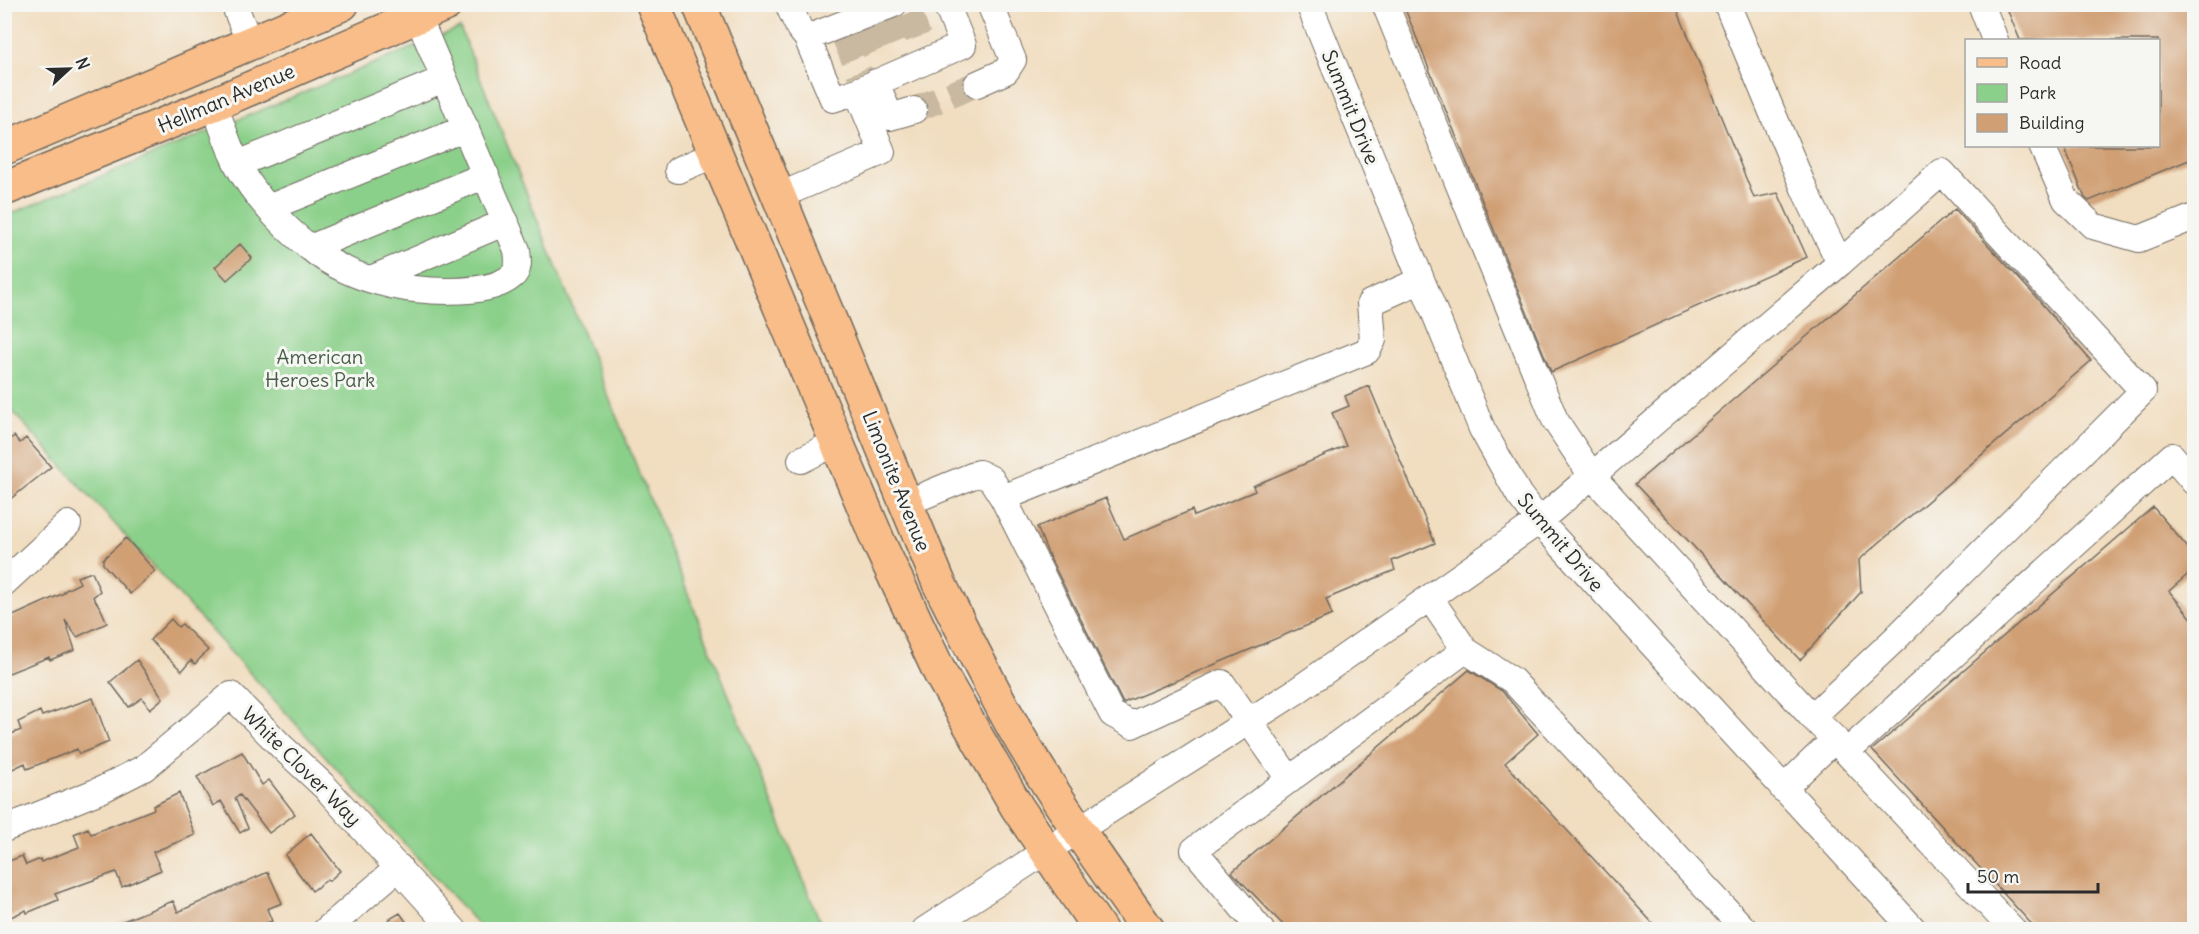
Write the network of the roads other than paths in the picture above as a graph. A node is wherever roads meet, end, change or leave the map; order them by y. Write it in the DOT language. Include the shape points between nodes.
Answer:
graph roads {
  1 [pos="234,4"];
  2 [pos="342,4"];
  3 [pos="654,4"];
  4 [pos="699,4"];
  5 [pos="788,4"];
  6 [pos="990,4"];
  7 [pos="1309,4"];
  8 [pos="1385,4"];
  9 [pos="1727,4"];
  10 [pos="1981,4"];
  11 [pos="953,7"];
  12 [pos="432,11"];
  13 [pos="876,17"];
  14 [pos="807,38"];
  15 [pos="1995,39"];
  16 [pos="250,44"];
  17 [pos="888,71"];
  18 [pos="444,79"];
  19 [pos="976,84"];
  20 [pos="214,104"];
  21 [pos="914,110"];
  22 [pos="466,128"];
  23 [pos="2042,147"];
  24 [pos="4,148"];
  25 [pos="716,154"];
  26 [pos="238,164"];
  27 [pos="678,170"];
  28 [pos="486,175"];
  29 [pos="4,189"];
  30 [pos="779,196"];
  31 [pos="268,208"];
  32 [pos="2194,217"];
  33 [pos="506,222"];
  34 [pos="310,248"];
  35 [pos="1840,263"];
  36 [pos="370,279"];
  37 [pos="1421,280"];
  38 [pos="837,442"];
  39 [pos="801,460"];
  40 [pos="1592,476"];
  41 [pos="2194,482"];
  42 [pos="1003,498"];
  43 [pos="906,503"];
  44 [pos="1539,521"];
  45 [pos="68,524"];
  46 [pos="4,583"];
  47 [pos="1430,598"];
  48 [pos="1465,650"];
  49 [pos="1812,717"];
  50 [pos="1248,722"];
  51 [pos="1841,746"];
  52 [pos="1290,780"];
  53 [pos="1783,789"];
  54 [pos="4,829"];
  55 [pos="1078,830"];
  56 [pos="1047,850"];
  57 [pos="399,867"];
  58 [pos="326,930"];
  59 [pos="454,930"];
  60 [pos="925,930"];
  61 [pos="1100,930"];
  62 [pos="1148,930"];
  63 [pos="1261,930"];
  64 [pos="1745,930"];
  65 [pos="1914,930"];
  66 [pos="2013,930"];
  1 -- 16 [label="street"];
  2 -- 16 [label="main road, Hellman Avenue"];
  3 -- 25 [label="main road, Limonite Avenue"];
  4 -- 30 [label="main road, Limonite Avenue"];
  5 -- 14 [label="street"];
  6 -- 19 [label="street" via="1013,60 1006,71"];
  7 -- 37 [label="street, Summit Drive"];
  8 -- 40 [label="street" via="1555,420"];
  9 -- 35 [label="street" via="1805,191"];
  10 -- 15 [label="street"];
  11 -- 17 [label="street" via="963,45"];
  12 -- 18 [label="street"];
  12 -- 20 [label="main road, Hellman Avenue"];
  13 -- 14 [label="street"];
  14 -- 17 [label="street" via="833,99"];
  16 -- 24 [label="main road, Hellman Avenue"];
  17 -- 21 [label="street" via="890,117"];
  17 -- 30 [label="street" via="882,152"];
  18 -- 22 [label="street"];
  18 -- 26 [label="street"];
  20 -- 26 [label="street"];
  20 -- 29 [label="main road, Hellman Avenue"];
  22 -- 28 [label="street"];
  22 -- 31 [label="street"];
  23 -- 32 [label="street" via="2066,200 2093,226 2139,239"];
  25 -- 27 [label="street"];
  25 -- 38 [label="main road, Limonite Avenue"];
  26 -- 31 [label="street"];
  28 -- 33 [label="street"];
  28 -- 34 [label="street"];
  30 -- 43 [label="main road, Limonite Avenue"];
  31 -- 34 [label="street"];
  33 -- 36 [label="street"];
  33 -- 36 [label="street" via="519,259 514,275 506,280 466,290 429,291"];
  34 -- 36 [label="street"];
  35 -- 40 [label="street"];
  35 -- 49 [label="street" via="1942,172 2143,391"];
  37 -- 42 [label="street" via="1370,303 1373,340 1367,351"];
  37 -- 44 [label="street, Summit Drive" via="1482,429 1519,495"];
  38 -- 39 [label="street"];
  38 -- 43 [label="main road" via="881,499 892,505"];
  38 -- 56 [label="main road, Limonite Avenue" via="940,673 1017,807"];
  40 -- 44 [label="street"];
  40 -- 49 [label="street"];
  41 -- 51 [label="street" via="2172,456"];
  42 -- 43 [label="street" via="991,479 979,473"];
  42 -- 50 [label="street" via="1112,714 1132,725 1222,683"];
  43 -- 55 [label="main road, Limonite Avenue" via="939,583 978,661 1016,732"];
  44 -- 47 [label="street"];
  44 -- 53 [label="street, Summit Drive"];
  45 -- 46 [label="street"];
  47 -- 48 [label="street"];
  47 -- 50 [label="street"];
  48 -- 52 [label="street"];
  48 -- 64 [label="street" via="1512,680"];
  49 -- 51 [label="street"];
  50 -- 52 [label="street"];
  50 -- 55 [label="street"];
  51 -- 53 [label="street"];
  51 -- 66 [label="street"];
  52 -- 63 [label="street" via="1194,850"];
  53 -- 65 [label="street, Summit Drive"];
  54 -- 57 [label="street, White Clover Way" via="144,768 231,694"];
  55 -- 56 [label="street"];
  55 -- 62 [label="main road, Limonite Avenue"];
  56 -- 60 [label="street"];
  56 -- 61 [label="main road, Limonite Avenue"];
  57 -- 58 [label="street"];
  57 -- 59 [label="street, White Clover Way"];
}
